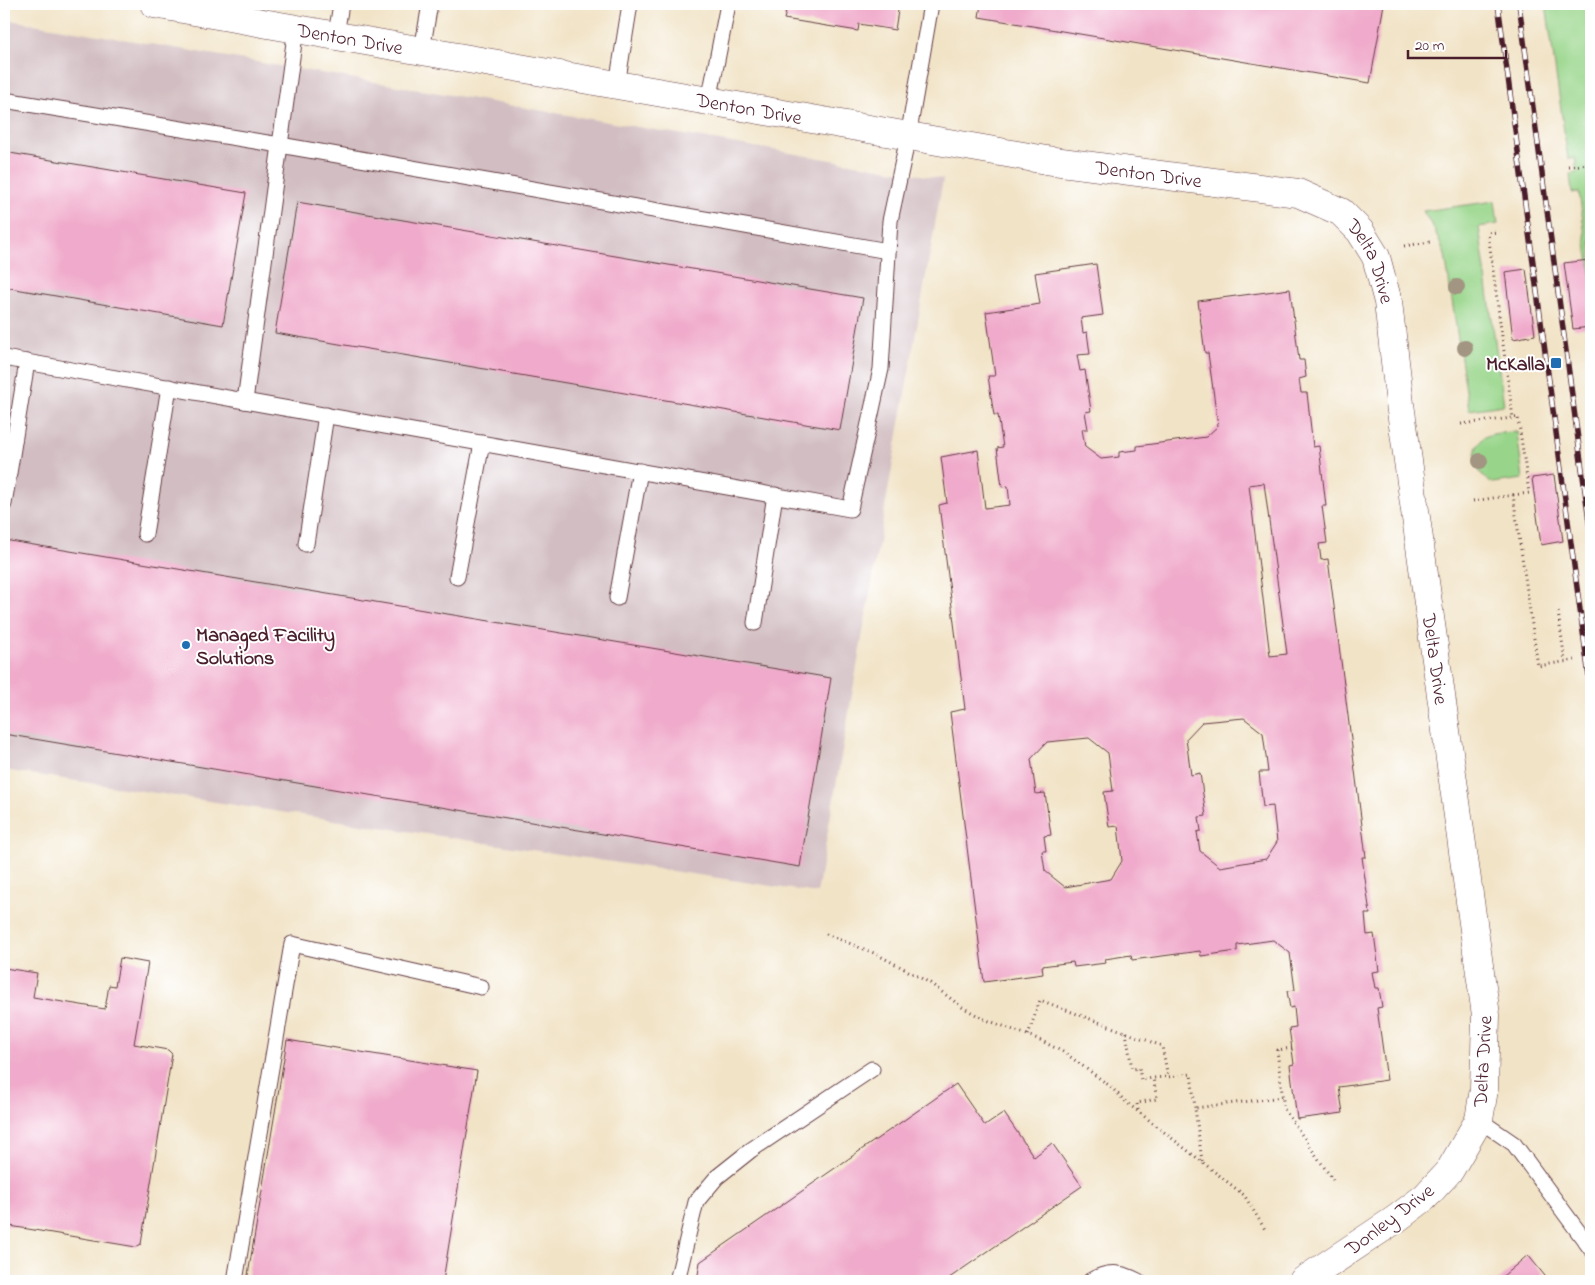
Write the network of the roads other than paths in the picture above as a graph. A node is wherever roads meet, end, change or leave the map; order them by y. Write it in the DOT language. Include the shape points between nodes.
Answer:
graph roads {
  1 [pos="154,4"];
  2 [pos="341,4"];
  3 [pos="430,4"];
  4 [pos="630,4"];
  5 [pos="728,4"];
  6 [pos="931,4"];
  7 [pos="296,28"];
  8 [pos="336,35"];
  9 [pos="422,50"];
  10 [pos="618,85"];
  11 [pos="4,100"];
  12 [pos="709,101"];
  13 [pos="908,137"];
  14 [pos="280,145"];
  15 [pos="1341,212"];
  16 [pos="888,251"];
  17 [pos="4,358"];
  18 [pos="27,362"];
  19 [pos="168,387"];
  20 [pos="245,401"];
  21 [pos="326,415"];
  22 [pos="482,443"];
  23 [pos="640,471"];
  24 [pos="775,495"];
  25 [pos="4,504"];
  26 [pos="146,534"];
  27 [pos="306,544"];
  28 [pos="457,577"];
  29 [pos="617,598"];
  30 [pos="755,623"];
  31 [pos="481,987"];
  32 [pos="872,1069"];
  33 [pos="1479,1120"];
  34 [pos="1591,1249"];
  35 [pos="235,1281"];
  36 [pos="677,1281"];
  37 [pos="1090,1281"];
  38 [pos="1138,1281"];
  39 [pos="1302,1281"];
  1 -- 7 [label="street, Denton Drive"];
  2 -- 8 [label="lane"];
  3 -- 9 [label="lane"];
  4 -- 10 [label="lane"];
  5 -- 12 [label="lane"];
  6 -- 13 [label="lane"];
  7 -- 8 [label="street, Denton Drive"];
  7 -- 14 [label="lane"];
  8 -- 9 [label="street, Denton Drive"];
  9 -- 10 [label="street, Denton Drive"];
  10 -- 12 [label="street, Denton Drive"];
  11 -- 14 [label="lane"];
  12 -- 13 [label="street, Denton Drive"];
  13 -- 15 [label="street, Denton Drive" via="1046,160 1298,193"];
  13 -- 16 [label="lane" via="890,221"];
  14 -- 16 [label="lane"];
  14 -- 20 [label="lane"];
  15 -- 33 [label="street, Delta Drive" via="1360,231 1376,258 1388,302 1486,1015 1484,1089"];
  16 -- 24 [label="lane" via="881,369 850,509"];
  17 -- 18 [label="lane"];
  18 -- 19 [label="lane"];
  18 -- 25 [label="lane"];
  19 -- 20 [label="lane"];
  19 -- 26 [label="lane"];
  20 -- 21 [label="lane"];
  21 -- 22 [label="lane"];
  21 -- 27 [label="lane"];
  22 -- 23 [label="lane"];
  22 -- 28 [label="lane"];
  23 -- 24 [label="lane"];
  23 -- 29 [label="lane"];
  24 -- 30 [label="lane"];
  31 -- 35 [label="lane" via="292,944"];
  32 -- 36 [label="lane" via="717,1176 696,1202"];
  33 -- 34 [label="lane" via="1514,1144"];
  33 -- 39 [label="street, Donley Drive" via="1450,1170 1425,1197"];
  37 -- 38 [label="lane" via="1120,1273"];
}
